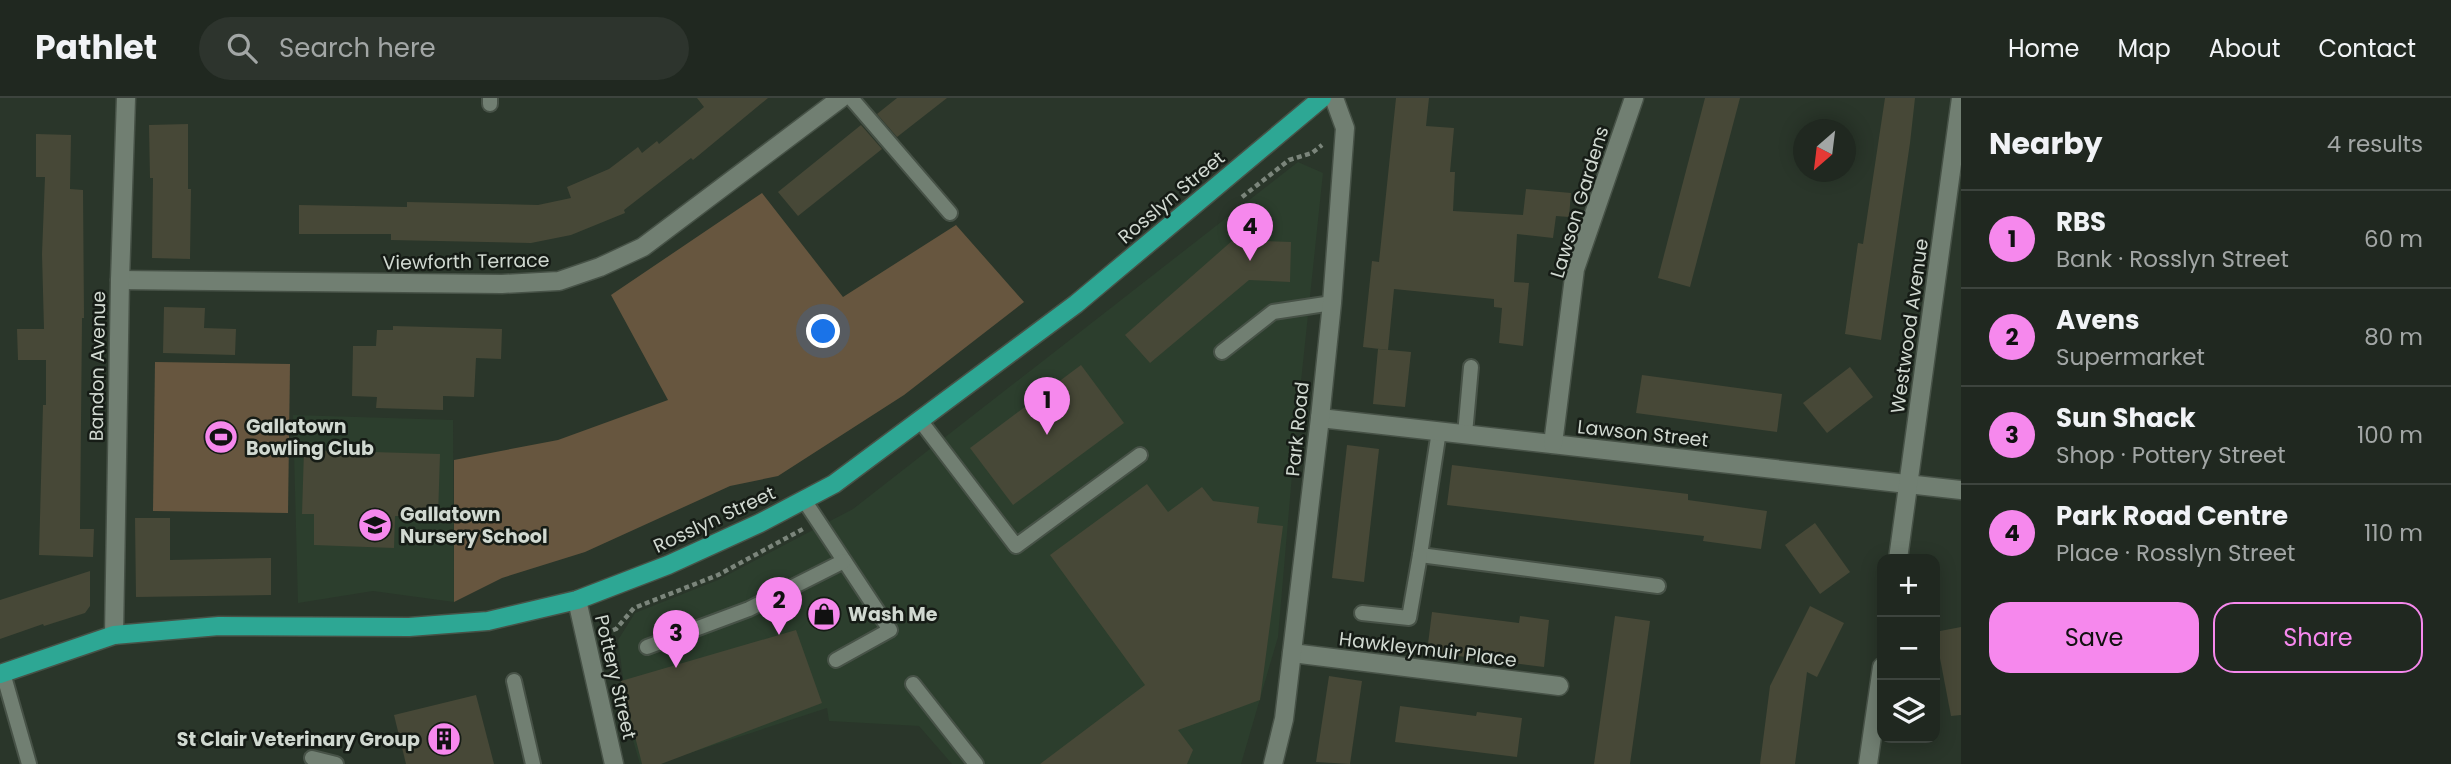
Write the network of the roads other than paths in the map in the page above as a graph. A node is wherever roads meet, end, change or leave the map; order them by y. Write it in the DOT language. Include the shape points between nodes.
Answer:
graph roads {
  1 [pos="126,98"];
  2 [pos="841,98"];
  3 [pos="851,98"];
  4 [pos="1322,98"];
  5 [pos="1334,98"];
  6 [pos="1634,98"];
  7 [pos="1961,98"];
  8 [pos="950,213"];
  9 [pos="120,280"];
  10 [pos="1332,303"];
  11 [pos="1222,352"];
  12 [pos="1471,367"];
  13 [pos="1320,418"];
  14 [pos="919,419"];
  15 [pos="1439,431"];
  16 [pos="1465,435"];
  17 [pos="1553,444"];
  18 [pos="1140,455"];
  19 [pos="1909,484"];
  20 [pos="1961,490"];
  21 [pos="804,500"];
  22 [pos="1899,554"];
  23 [pos="1420,555"];
  24 [pos="844,561"];
  25 [pos="1658,586"];
  26 [pos="577,600"];
  27 [pos="1362,612"];
  28 [pos="114,635"];
  29 [pos="647,647"];
  30 [pos="1292,653"];
  31 [pos="836,660"];
  32 [pos="2,673"];
  33 [pos="1880,680"];
  34 [pos="514,681"];
  35 [pos="914,684"];
  36 [pos="1559,686"];
  37 [pos="312,758"];
  38 [pos="29,764"];
  39 [pos="336,764"];
  40 [pos="533,764"];
  41 [pos="614,764"];
  42 [pos="976,764"];
  43 [pos="1273,764"];
  44 [pos="1868,764"];
  1 -- 9 [label="street, Bandon Avenue"];
  2 -- 9 [label="street, Viewforth Terrace" via="643,247 559,281"];
  3 -- 8 [label="lane"];
  4 -- 14 [label="main road, Rosslyn Street" via="1076,304"];
  5 -- 10 [label="street, Park Road" via="1345,128"];
  6 -- 17 [label="street, Lawson Gardens" via="1575,269"];
  7 -- 19 [label="street, Westwood Avenue"];
  9 -- 28 [label="street, Bandon Avenue"];
  10 -- 11 [label="lane" via="1273,312"];
  10 -- 13 [label="street, Park Road"];
  12 -- 16 [label="lane"];
  13 -- 15 [label="street, Lawson Street"];
  13 -- 30 [label="street, Park Road"];
  14 -- 18 [label="lane" via="1016,546"];
  14 -- 21 [label="main road, Rosslyn Street" via="834,484"];
  15 -- 16 [label="street, Lawson Street"];
  15 -- 23 [label="lane"];
  16 -- 17 [label="street, Lawson Street"];
  17 -- 19 [label="street, Lawson Street"];
  19 -- 20 [label="street, Lawson Street"];
  19 -- 22 [label="street, Westwood Avenue"];
  21 -- 24 [label="lane"];
  21 -- 26 [label="main road, Rosslyn Street" via="668,565"];
  23 -- 25 [label="lane"];
  23 -- 27 [label="lane" via="1409,618"];
  24 -- 29 [label="lane" via="750,610"];
  24 -- 31 [label="lane" via="890,630"];
  26 -- 28 [label="main road, Rosslyn Street" via="488,621 409,627 219,626"];
  26 -- 41 [label="street, Pottery Street"];
  28 -- 32 [label="main road, Rosslyn Street"];
  30 -- 36 [label="street, Hawkleymuir Place"];
  30 -- 43 [label="street, Park Road"];
  32 -- 38 [label="lane"];
  33 -- 44 [label="street"];
  34 -- 40 [label="lane"];
  35 -- 42 [label="lane"];
  37 -- 39 [label="lane"];
}
